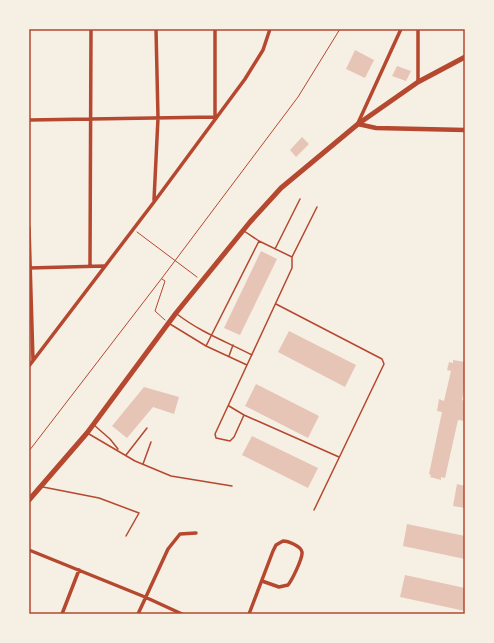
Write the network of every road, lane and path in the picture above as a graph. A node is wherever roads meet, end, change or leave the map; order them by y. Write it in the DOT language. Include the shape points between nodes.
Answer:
graph roads {
  1 [pos="91,29"];
  2 [pos="156,29"];
  3 [pos="215,29"];
  4 [pos="270,29"];
  5 [pos="340,29"];
  6 [pos="401,29"];
  7 [pos="418,29"];
  8 [pos="465,57"];
  9 [pos="418,82"];
  10 [pos="158,118"];
  11 [pos="215,118"];
  12 [pos="29,120"];
  13 [pos="91,120"];
  14 [pos="358,124"];
  15 [pos="465,130"];
  16 [pos="300,199"];
  17 [pos="154,202"];
  18 [pos="317,207"];
  19 [pos="29,228"];
  20 [pos="133,230"];
  21 [pos="243,230"];
  22 [pos="259,241"];
  23 [pos="275,248"];
  24 [pos="292,257"];
  25 [pos="175,261"];
  26 [pos="90,266"];
  27 [pos="104,266"];
  28 [pos="29,268"];
  29 [pos="162,278"];
  30 [pos="201,281"];
  31 [pos="276,304"];
  32 [pos="176,313"];
  33 [pos="168,323"];
  34 [pos="212,336"];
  35 [pos="233,345"];
  36 [pos="206,346"];
  37 [pos="252,355"];
  38 [pos="229,356"];
  39 [pos="33,360"];
  40 [pos="247,365"];
  41 [pos="29,366"];
  42 [pos="229,406"];
  43 [pos="244,415"];
  44 [pos="94,425"];
  45 [pos="147,428"];
  46 [pos="87,433"];
  47 [pos="151,442"];
  48 [pos="29,451"];
  49 [pos="120,451"];
  50 [pos="126,455"];
  51 [pos="339,457"];
  52 [pos="143,464"];
  53 [pos="41,486"];
  54 [pos="232,486"];
  55 [pos="29,500"];
  56 [pos="314,510"];
  57 [pos="196,534"];
  58 [pos="126,536"];
  59 [pos="29,550"];
  60 [pos="79,570"];
  61 [pos="262,581"];
  62 [pos="144,597"];
  63 [pos="62,614"];
  64 [pos="138,614"];
  65 [pos="182,614"];
  66 [pos="249,614"];
  1 -- 13 [label="street"];
  2 -- 10 [label="street"];
  3 -- 11 [label="street"];
  4 -- 11 [label="street" via="263,50"];
  5 -- 25 [label="path" via="298,97"];
  6 -- 14 [label="street"];
  7 -- 9 [label="street"];
  8 -- 9 [label="main road"];
  9 -- 14 [label="main road"];
  10 -- 11 [label="street"];
  10 -- 13 [label="street"];
  10 -- 17 [label="street"];
  11 -- 17 [label="street"];
  12 -- 13 [label="street"];
  13 -- 26 [label="street"];
  14 -- 15 [label="street" via="376,128"];
  14 -- 21 [label="main road" via="281,188"];
  16 -- 23 [label="lane"];
  17 -- 20 [label="street"];
  18 -- 24 [label="lane"];
  19 -- 28 [label="street"];
  20 -- 25 [label="path"];
  20 -- 27 [label="street"];
  21 -- 22 [label="lane"];
  21 -- 30 [label="main road"];
  22 -- 23 [label="lane"];
  22 -- 34 [label="lane"];
  23 -- 24 [label="lane"];
  24 -- 31 [label="lane" via="292,268"];
  25 -- 29 [label="path"];
  25 -- 30 [label="path"];
  26 -- 27 [label="street"];
  26 -- 28 [label="street"];
  27 -- 39 [label="street"];
  28 -- 39 [label="street"];
  29 -- 33 [label="path" via="165,281 155,311"];
  29 -- 48 [label="path"];
  30 -- 32 [label="main road"];
  31 -- 37 [label="lane"];
  31 -- 51 [label="lane" via="382,359 384,364"];
  32 -- 33 [label="main road"];
  32 -- 34 [label="lane"];
  33 -- 36 [label="lane"];
  33 -- 44 [label="main road"];
  34 -- 35 [label="lane"];
  34 -- 36 [label="lane"];
  35 -- 37 [label="lane"];
  35 -- 38 [label="lane"];
  36 -- 38 [label="lane"];
  37 -- 40 [label="lane"];
  38 -- 40 [label="lane"];
  39 -- 41 [label="street"];
  40 -- 42 [label="lane"];
  42 -- 43 [label="lane"];
  42 -- 43 [label="lane" via="215,434 216,438 230,441"];
  43 -- 51 [label="lane"];
  44 -- 46 [label="main road"];
  44 -- 49 [label="lane"];
  45 -- 50 [label="lane"];
  46 -- 49 [label="lane"];
  46 -- 53 [label="main road"];
  47 -- 52 [label="lane"];
  49 -- 50 [label="lane"];
  50 -- 52 [label="lane"];
  51 -- 56 [label="lane"];
  52 -- 54 [label="lane" via="171,476"];
  53 -- 55 [label="main road"];
  53 -- 58 [label="lane" via="99,498 139,513"];
  57 -- 62 [label="street" via="180,534 168,549"];
  59 -- 60 [label="street"];
  60 -- 62 [label="street"];
  60 -- 63 [label="street"];
  61 -- 61 [label="street" via="279,588 288,586 302,556 300,548 288,541 279,542"];
  61 -- 66 [label="street"];
  62 -- 64 [label="street"];
  62 -- 65 [label="street"];
}
